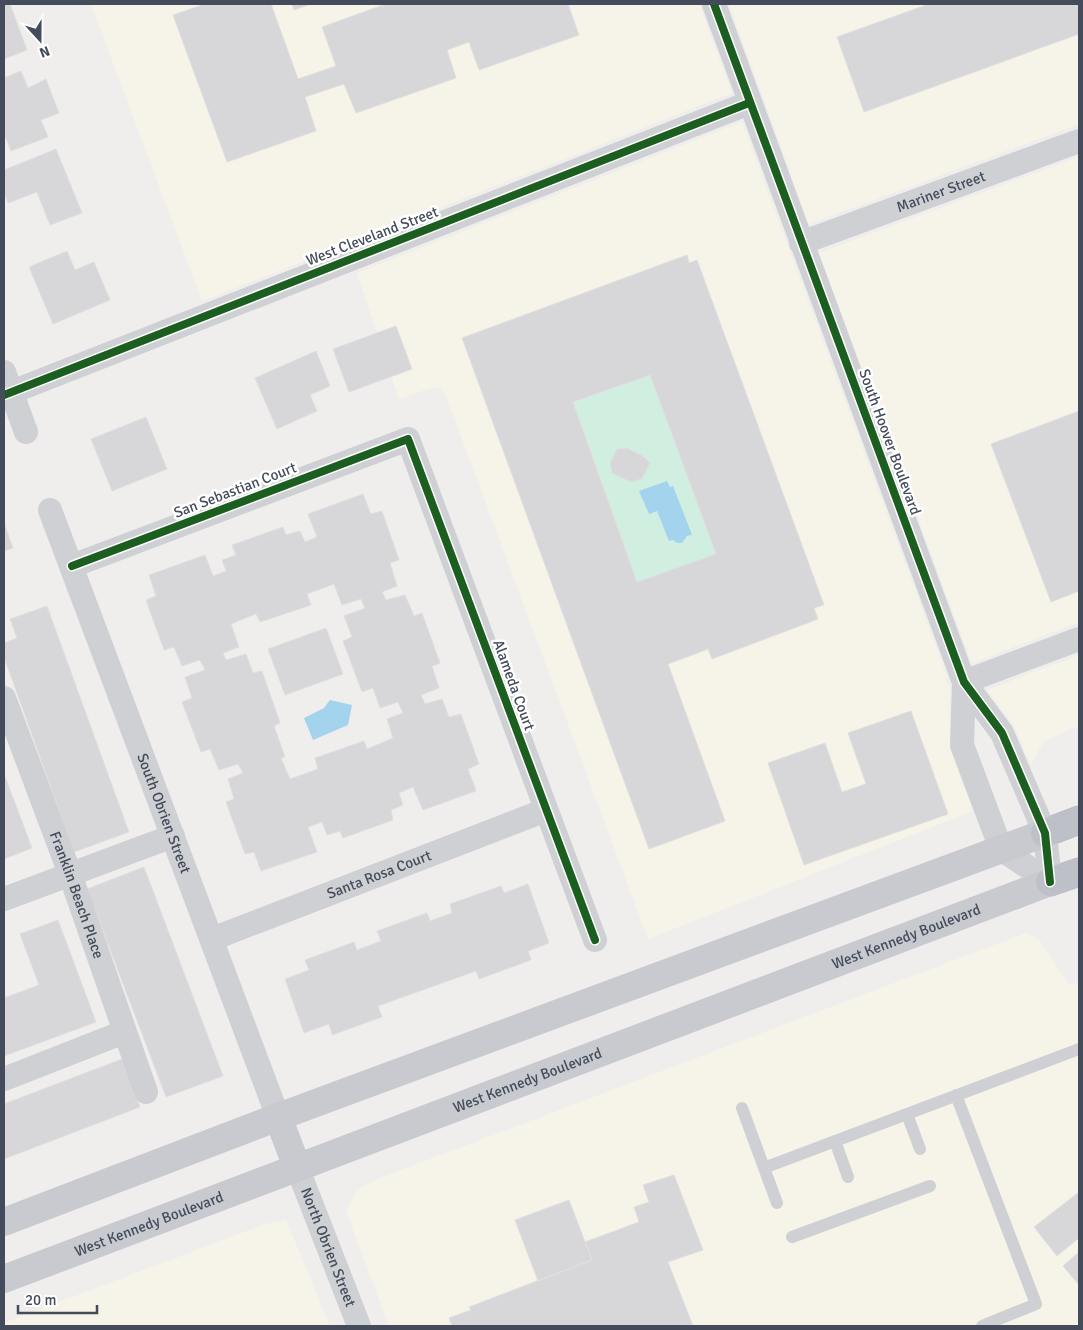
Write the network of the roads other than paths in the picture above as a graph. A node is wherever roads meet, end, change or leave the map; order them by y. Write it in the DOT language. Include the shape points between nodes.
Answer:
graph roads {
  1 [pos="714,4"];
  2 [pos="750,103"];
  3 [pos="1079,141"];
  4 [pos="801,243"];
  5 [pos="6,387"];
  6 [pos="26,432"];
  7 [pos="408,439"];
  8 [pos="50,510"];
  9 [pos="72,566"];
  10 [pos="1079,639"];
  11 [pos="964,682"];
  12 [pos="6,710"];
  13 [pos="546,810"];
  14 [pos="1079,820"];
  15 [pos="1046,833"];
  16 [pos="173,836"];
  17 [pos="1001,849"];
  18 [pos="1079,872"];
  19 [pos="70,874"];
  20 [pos="1050,882"];
  21 [pos="4,899"];
  22 [pos="212,939"];
  23 [pos="594,940"];
  24 [pos="124,1032"];
  25 [pos="1079,1049"];
  26 [pos="4,1079"];
  27 [pos="146,1092"];
  28 [pos="956,1095"];
  29 [pos="742,1108"];
  30 [pos="907,1114"];
  31 [pos="278,1117"];
  32 [pos="835,1141"];
  33 [pos="920,1149"];
  34 [pos="297,1167"];
  35 [pos="764,1168"];
  36 [pos="848,1177"];
  37 [pos="930,1186"];
  38 [pos="777,1203"];
  39 [pos="4,1222"];
  40 [pos="792,1237"];
  41 [pos="4,1279"];
  42 [pos="359,1326"];
  43 [pos="982,1326"];
  1 -- 2 [label="street, South Hoover Boulevard"];
  2 -- 4 [label="street, South Hoover Boulevard"];
  2 -- 5 [label="street, West Cleveland Street"];
  3 -- 4 [label="street, Mariner Street"];
  4 -- 11 [label="street, South Hoover Boulevard"];
  5 -- 6 [label="street"];
  7 -- 9 [label="street, San Sebastian Court"];
  7 -- 13 [label="street, Alameda Court"];
  8 -- 9 [label="street, South Obrien Street"];
  9 -- 16 [label="street, South Obrien Street"];
  10 -- 11 [label="street"];
  11 -- 15 [label="street, South Hoover Boulevard" via="1002,733"];
  11 -- 17 [label="street" via="962,745"];
  12 -- 19 [label="street, Franklin Beach Place"];
  13 -- 22 [label="street, Santa Rosa Court"];
  13 -- 23 [label="street, Alameda Court"];
  14 -- 15 [label="highway"];
  15 -- 17 [label="main road"];
  15 -- 20 [label="street, South Hoover Boulevard"];
  16 -- 19 [label="street"];
  16 -- 22 [label="street, South Obrien Street"];
  17 -- 20 [label="street"];
  17 -- 31 [label="main road"];
  18 -- 20 [label="highway"];
  19 -- 21 [label="street"];
  19 -- 24 [label="street, Franklin Beach Place"];
  20 -- 34 [label="main road, West Kennedy Boulevard"];
  22 -- 31 [label="street, South Obrien Street"];
  24 -- 26 [label="street"];
  24 -- 27 [label="street, Franklin Beach Place"];
  25 -- 28 [label="lane"];
  28 -- 30 [label="lane"];
  28 -- 43 [label="lane" via="1036,1304"];
  29 -- 35 [label="lane"];
  30 -- 32 [label="lane"];
  30 -- 33 [label="lane"];
  31 -- 34 [label="main road"];
  31 -- 39 [label="main road"];
  32 -- 35 [label="lane"];
  32 -- 36 [label="lane"];
  34 -- 41 [label="main road, West Kennedy Boulevard"];
  34 -- 42 [label="street, North Obrien Street"];
  35 -- 38 [label="lane"];
  37 -- 40 [label="lane"];
}
